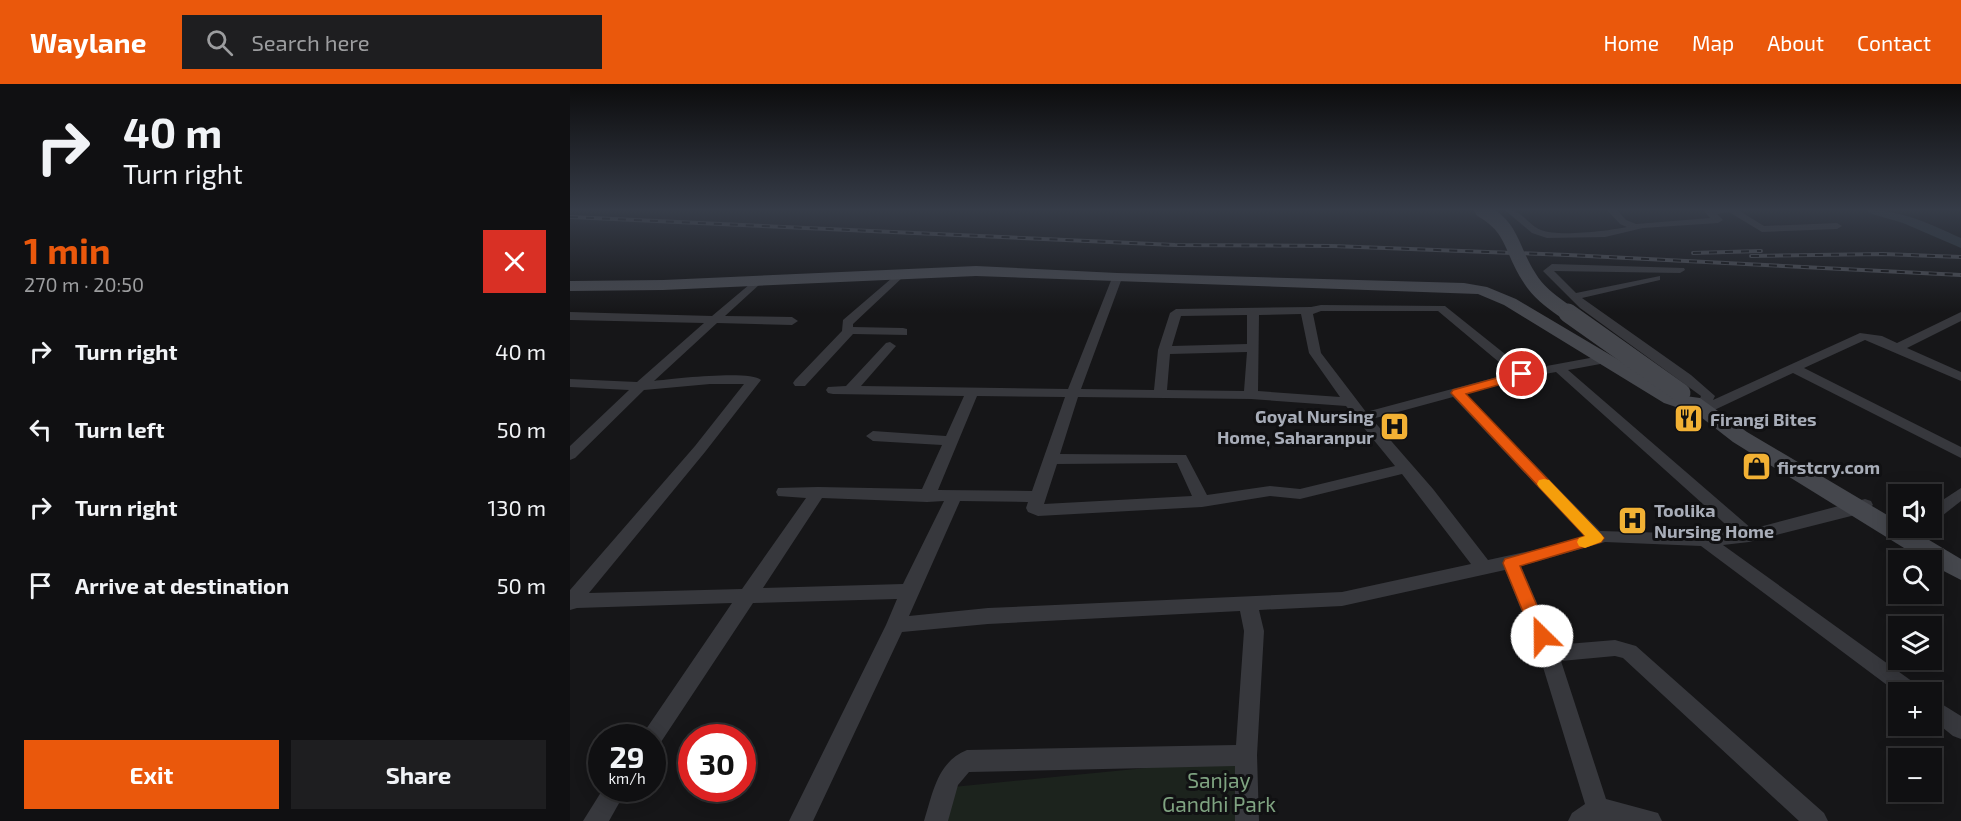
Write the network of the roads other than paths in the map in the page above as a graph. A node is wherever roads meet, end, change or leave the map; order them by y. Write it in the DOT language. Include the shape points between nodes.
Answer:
graph roads {
  1 [pos="1514,244"];
  2 [pos="1680,270"];
  3 [pos="899,275"];
  4 [pos="1117,278"];
  5 [pos="1656,278"];
  6 [pos="756,282"];
  7 [pos="570,286"];
  8 [pos="1573,297"];
  9 [pos="1310,310"];
  10 [pos="1253,312"];
  11 [pos="570,316"];
  12 [pos="1961,317"];
  13 [pos="714,319"];
  14 [pos="792,321"];
  15 [pos="849,330"];
  16 [pos="903,332"];
  17 [pos="890,346"];
  18 [pos="1253,348"];
  19 [pos="1897,348"];
  20 [pos="1164,350"];
  21 [pos="1606,359"];
  22 [pos="1793,368"];
  23 [pos="1560,369"];
  24 [pos="1522,374"];
  25 [pos="1961,377"];
  26 [pos="800,383"];
  27 [pos="570,384"];
  28 [pos="640,386"];
  29 [pos="833,390"];
  30 [pos="850,390"];
  31 [pos="973,390"];
  32 [pos="1073,392"];
  33 [pos="1160,393"];
  34 [pos="1457,393"];
  35 [pos="1251,395"];
  36 [pos="1350,402"];
  37 [pos="1703,410"];
  38 [pos="1365,417"];
  39 [pos="873,436"];
  40 [pos="952,441"];
  41 [pos="1961,453"];
  42 [pos="570,455"];
  43 [pos="1050,459"];
  44 [pos="1406,468"];
  45 [pos="784,492"];
  46 [pos="818,492"];
  47 [pos="1961,493"];
  48 [pos="927,496"];
  49 [pos="954,496"];
  50 [pos="1038,496"];
  51 [pos="1202,501"];
  52 [pos="1862,506"];
  53 [pos="1942,507"];
  54 [pos="1888,518"];
  55 [pos="1749,536"];
  56 [pos="1596,538"];
  57 [pos="1926,538"];
  58 [pos="1705,540"];
  59 [pos="1961,559"];
  60 [pos="1511,563"];
  61 [pos="1484,568"];
  62 [pos="1961,571"];
  63 [pos="909,591"];
  64 [pos="746,596"];
  65 [pos="571,602"];
  66 [pos="1248,605"];
  67 [pos="896,625"];
  68 [pos="1549,654"];
  69 [pos="1898,682"];
  70 [pos="1942,715"];
  71 [pos="660,724"];
  72 [pos="1961,729"];
  73 [pos="1246,755"];
  74 [pos="607,802"];
  75 [pos="1589,815"];
  76 [pos="595,821"];
  77 [pos="801,821"];
  78 [pos="936,821"];
  79 [pos="1247,821"];
  80 [pos="1650,821"];
  81 [pos="1815,821"];
  1 -- 37 [label="street, bridge" via="1528,276 1545,297"];
  2 -- 8 [label="street" via="1548,269"];
  3 -- 4 [label="street" via="976,271"];
  3 -- 6 [label="street"];
  3 -- 15 [label="street" via="848,323"];
  4 -- 21 [label="street" via="1473,289 1510,302"];
  4 -- 32 [label="street"];
  5 -- 8 [label="street"];
  6 -- 7 [label="street"];
  6 -- 13 [label="street"];
  8 -- 37 [label="street" via="1706,393"];
  9 -- 10 [label="street"];
  9 -- 24 [label="street" via="1441,308"];
  9 -- 36 [label="street" via="1307,314 1315,353"];
  10 -- 18 [label="street"];
  10 -- 20 [label="street" via="1176,313"];
  11 -- 13 [label="street"];
  12 -- 19 [label="street"];
  13 -- 14 [label="street"];
  13 -- 28 [label="street"];
  15 -- 16 [label="street"];
  15 -- 26 [label="street"];
  17 -- 30 [label="street"];
  18 -- 20 [label="street"];
  18 -- 35 [label="street"];
  19 -- 22 [label="street" via="1864,336"];
  19 -- 25 [label="street"];
  20 -- 33 [label="street"];
  21 -- 23 [label="street"];
  21 -- 37 [label="street" via="1671,399"];
  22 -- 37 [label="street"];
  22 -- 41 [label="street"];
  23 -- 24 [label="street"];
  23 -- 55 [label="street"];
  24 -- 34 [label="street"];
  27 -- 28 [label="street"];
  28 -- 42 [label="street"];
  28 -- 65 [label="street" via="754,380"];
  29 -- 30 [label="street"];
  30 -- 31 [label="street"];
  31 -- 32 [label="street"];
  31 -- 40 [label="street"];
  32 -- 33 [label="street"];
  32 -- 43 [label="street"];
  33 -- 35 [label="street"];
  34 -- 38 [label="street"];
  34 -- 56 [label="street"];
  35 -- 36 [label="street"];
  36 -- 38 [label="street"];
  37 -- 52 [label="street" via="1740,437"];
  38 -- 44 [label="street"];
  39 -- 40 [label="street"];
  40 -- 48 [label="street"];
  43 -- 50 [label="street"];
  43 -- 51 [label="street" via="1181,458"];
  44 -- 51 [label="street" via="1300,494 1269,491"];
  44 -- 61 [label="street"];
  45 -- 46 [label="street"];
  46 -- 48 [label="street"];
  46 -- 64 [label="street"];
  47 -- 53 [label="street"];
  48 -- 49 [label="street"];
  49 -- 50 [label="street"];
  49 -- 63 [label="street"];
  50 -- 51 [label="street" via="1034,508 1038,510"];
  52 -- 54 [label="street"];
  52 -- 55 [label="street"];
  52 -- 62 [label="street"];
  55 -- 58 [label="street"];
  56 -- 58 [label="street"];
  56 -- 60 [label="street"];
  57 -- 59 [label="street"];
  58 -- 69 [label="street"];
  60 -- 61 [label="street"];
  60 -- 68 [label="street"];
  61 -- 66 [label="street" via="1342,599"];
  63 -- 64 [label="street"];
  63 -- 67 [label="street"];
  64 -- 65 [label="street"];
  64 -- 71 [label="street"];
  66 -- 67 [label="street" via="988,616"];
  66 -- 73 [label="street" via="1254,631"];
  67 -- 77 [label="street"];
  68 -- 75 [label="street"];
  68 -- 81 [label="street" via="1615,648 1629,652"];
  70 -- 72 [label="street"];
  73 -- 78 [label="street" via="967,761 954,771"];
  73 -- 79 [label="street"];
  74 -- 76 [label="street"];
  75 -- 80 [label="street"];
}
